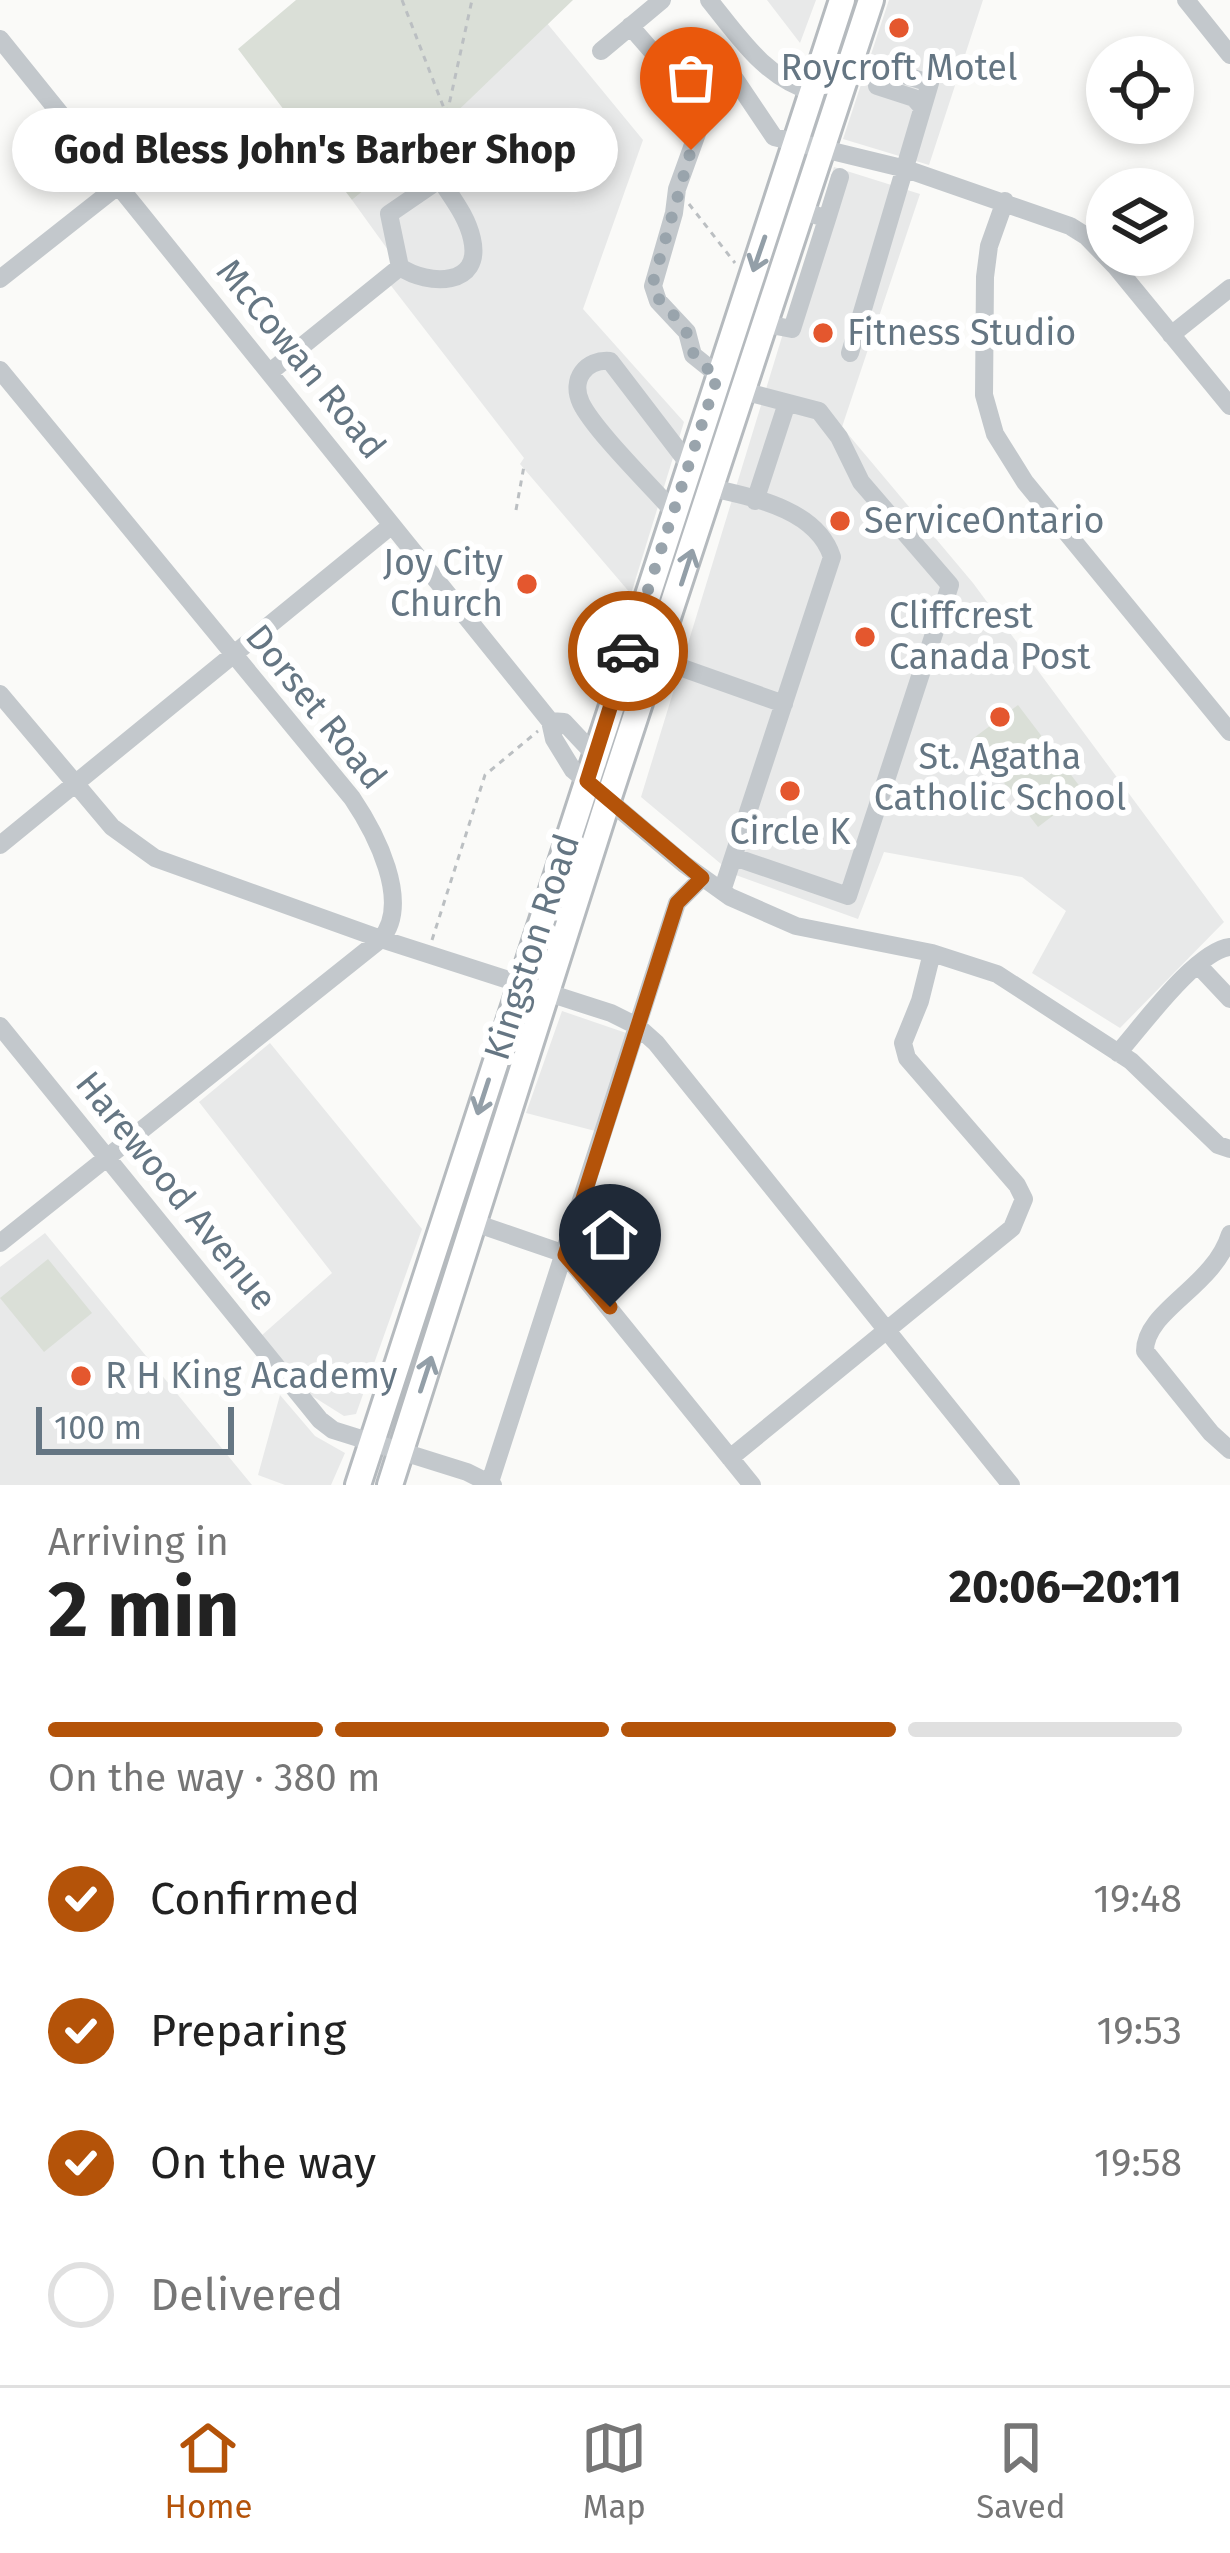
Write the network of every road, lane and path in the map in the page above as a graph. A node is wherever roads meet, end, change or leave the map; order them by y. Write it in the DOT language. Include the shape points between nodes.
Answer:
graph roads {
  1 [pos="402,0"];
  2 [pos="472,0"];
  3 [pos="662,0"];
  4 [pos="709,0"];
  5 [pos="842,0"];
  6 [pos="871,0"];
  7 [pos="1186,0"];
  8 [pos="630,26"];
  9 [pos="0,39"];
  10 [pos="601,51"];
  11 [pos="1230,55"];
  12 [pos="853,60"];
  13 [pos="813,92"];
  14 [pos="705,112"];
  15 [pos="447,116"];
  16 [pos="785,140"];
  17 [pos="824,147"];
  18 [pos="458,165"];
  19 [pos="906,169"];
  20 [pos="840,177"];
  21 [pos="119,185"];
  22 [pos="677,189"];
  23 [pos="1005,201"];
  24 [pos="802,210"];
  25 [pos="826,219"];
  26 [pos="400,267"];
  27 [pos="741,269"];
  28 [pos="0,279"];
  29 [pos="1230,288"];
  30 [pos="766,324"];
  31 [pos="1172,335"];
  32 [pos="850,352"];
  33 [pos="0,370"];
  34 [pos="270,372"];
  35 [pos="718,375"];
  36 [pos="743,391"];
  37 [pos="787,403"];
  38 [pos="1230,406"];
  39 [pos="688,464"];
  40 [pos="524,466"];
  41 [pos="712,488"];
  42 [pos="755,501"];
  43 [pos="516,510"];
  44 [pos="673,511"];
  45 [pos="392,525"];
  46 [pos="490,593"];
  47 [pos="471,623"];
  48 [pos="232,656"];
  49 [pos="657,658"];
  50 [pos="0,694"];
  51 [pos="784,704"];
  52 [pos="550,721"];
  53 [pos="1230,732"];
  54 [pos="594,754"];
  55 [pos="587,781"];
  56 [pos="75,786"];
  57 [pos="609,797"];
  58 [pos="0,844"];
  59 [pos="734,857"];
  60 [pos="702,878"];
  61 [pos="722,891"];
  62 [pos="848,896"];
  63 [pos="841,936"];
  64 [pos="381,939"];
  65 [pos="1230,946"];
  66 [pos="932,953"];
  67 [pos="428,954"];
  68 [pos="1198,964"];
  69 [pos="518,985"];
  70 [pos="549,994"];
  71 [pos="1230,999"];
  72 [pos="0,1026"];
  73 [pos="637,1026"];
  74 [pos="1118,1053"];
  75 [pos="1230,1149"];
  76 [pos="107,1157"];
  77 [pos="475,1223"];
  78 [pos="1230,1234"];
  79 [pos="0,1244"];
  80 [pos="565,1255"];
  81 [pos="886,1330"];
  82 [pos="355,1379"];
  83 [pos="375,1386"];
  84 [pos="372,1442"];
  85 [pos="1230,1450"];
  86 [pos="401,1451"];
  87 [pos="730,1457"];
  88 [pos="492,1483"];
  89 [pos="358,1485"];
  90 [pos="390,1485"];
  91 [pos="752,1485"];
  92 [pos="1011,1485"];
  1 -- 15 [label="path"];
  2 -- 15 [label="path"];
  3 -- 8 [label="street"];
  4 -- 13 [label="street" via="758,61"];
  5 -- 13 [label="main road, Kingston Road"];
  6 -- 12 [label="main road, Kingston Road"];
  7 -- 11 [label="street"];
  8 -- 10 [label="street"];
  8 -- 14 [label="street"];
  9 -- 21 [label="street, McCowan Road"];
  12 -- 17 [label="main road, Kingston Road"];
  12 -- 19 [label="street" via="930,83"];
  13 -- 16 [label="main road, Kingston Road"];
  14 -- 16 [label="street" via="723,73"];
  14 -- 22 [label="street"];
  15 -- 18 [label="path"];
  16 -- 17 [label="street"];
  16 -- 35 [label="main road, Kingston Road, one-way"];
  17 -- 19 [label="street"];
  17 -- 24 [label="main road, Kingston Road"];
  19 -- 23 [label="street"];
  19 -- 32 [label="street"];
  20 -- 25 [label="street"];
  21 -- 28 [label="street"];
  21 -- 34 [label="street, McCowan Road"];
  22 -- 27 [label="path"];
  22 -- 35 [label="street" via="652,286 687,332 693,355"];
  23 -- 31 [label="street" via="1086,236"];
  23 -- 53 [label="street" via="985,277 984,395 995,434 1025,482"];
  24 -- 25 [label="street"];
  24 -- 30 [label="main road, Kingston Road"];
  25 -- 30 [label="street" via="792,329"];
  26 -- 26 [label="street" via="442,283 470,264 466,221 440,179 389,214"];
  26 -- 34 [label="street"];
  29 -- 31 [label="street"];
  30 -- 36 [label="main road, Kingston Road"];
  31 -- 38 [label="street"];
  33 -- 48 [label="street, Dorset Road"];
  34 -- 45 [label="street, McCowan Road"];
  35 -- 39 [label="main road, Kingston Road"];
  36 -- 37 [label="street"];
  36 -- 41 [label="main road, Kingston Road"];
  37 -- 42 [label="street"];
  37 -- 62 [label="street" via="819,411 861,482 950,585"];
  39 -- 44 [label="main road, Kingston Road"];
  39 -- 44 [label="street" via="610,361 585,366 582,406"];
  40 -- 43 [label="path"];
  41 -- 42 [label="street"];
  49 -- 41 [label="main road, Kingston Road, one-way"];
  42 -- 51 [label="street" via="814,525 832,557"];
  44 -- 54 [label="main road, Kingston Road"];
  45 -- 47 [label="street, McCowan Road"];
  45 -- 48 [label="street"];
  46 -- 47 [label="path"];
  47 -- 52 [label="street, McCowan Road"];
  48 -- 56 [label="street"];
  48 -- 64 [label="street, Dorset Road" via="362,811 393,893 392,921"];
  49 -- 51 [label="street"];
  49 -- 57 [label="main road, Kingston Road"];
  50 -- 56 [label="street"];
  51 -- 59 [label="street"];
  52 -- 54 [label="street, McCowan Road" via="565,722"];
  52 -- 55 [label="street, McCowan Road" via="573,770"];
  52 -- 67 [label="path" via="484,775"];
  54 -- 55 [label="main road, Kingston Road"];
  54 -- 57 [label="street"];
  55 -- 57 [label="street, McCowan Road"];
  55 -- 69 [label="main road, Kingston Road"];
  56 -- 58 [label="street"];
  56 -- 64 [label="street" via="155,858"];
  57 -- 60 [label="street, McCowan Road"];
  57 -- 70 [label="main road, Kingston Road"];
  59 -- 61 [label="street"];
  59 -- 62 [label="street"];
  60 -- 61 [label="street, McCowan Road"];
  60 -- 73 [label="street" via="677,903"];
  61 -- 63 [label="street, McCowan Road" via="796,926"];
  62 -- 63 [label="street"];
  63 -- 66 [label="street, McCowan Road"];
  64 -- 67 [label="street"];
  64 -- 76 [label="street"];
  65 -- 68 [label="street"];
  66 -- 74 [label="street, McCowan Road" via="997,974"];
  66 -- 81 [label="street" via="903,1043 907,1058 1024,1199 1012,1228"];
  67 -- 69 [label="street"];
  68 -- 71 [label="street"];
  68 -- 74 [label="street"];
  69 -- 70 [label="street"];
  69 -- 84 [label="main road, Kingston Road, one-way"];
  70 -- 73 [label="street"];
  70 -- 77 [label="main road, Kingston Road"];
  72 -- 76 [label="street, Harewood Avenue"];
  73 -- 80 [label="street"];
  73 -- 81 [label="street"];
  74 -- 75 [label="street, McCowan Road"];
  76 -- 79 [label="street"];
  76 -- 84 [label="street, Harewood Avenue" via="320,1420"];
  77 -- 80 [label="street"];
  86 -- 77 [label="main road, Kingston Road, one-way"];
  78 -- 85 [label="street" via="1206,1277 1150,1325 1144,1351"];
  80 -- 87 [label="street"];
  80 -- 88 [label="street"];
  81 -- 87 [label="street"];
  81 -- 92 [label="street"];
  82 -- 83 [label="path"];
  84 -- 86 [label="street, Harewood Avenue"];
  84 -- 89 [label="main road, Kingston Road"];
  86 -- 88 [label="street, Harewood Avenue"];
  86 -- 90 [label="main road, Kingston Road"];
  87 -- 91 [label="street"];
}
